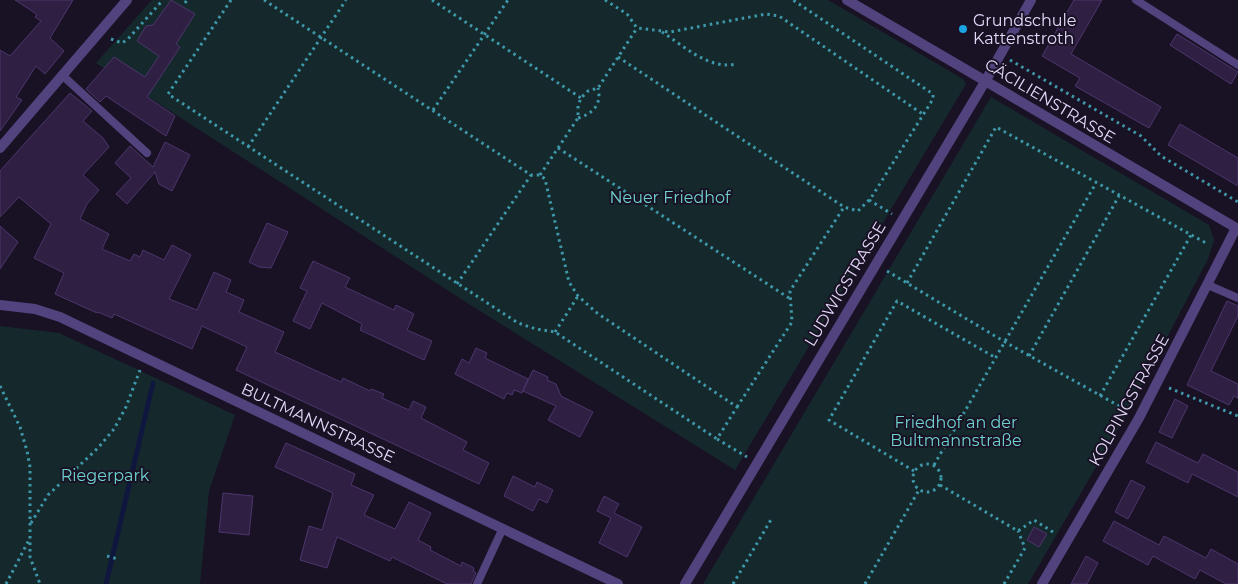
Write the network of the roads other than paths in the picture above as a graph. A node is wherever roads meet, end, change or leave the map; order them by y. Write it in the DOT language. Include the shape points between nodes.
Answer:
graph roads {
  1 [pos="126,0"];
  2 [pos="847,0"];
  3 [pos="1031,0"];
  4 [pos="1136,0"];
  5 [pos="1238,65"];
  6 [pos="62,75"];
  7 [pos="986,80"];
  8 [pos="0,148"];
  9 [pos="147,153"];
  10 [pos="1237,228"];
  11 [pos="1208,285"];
  12 [pos="1238,298"];
  13 [pos="0,305"];
  14 [pos="503,528"];
  15 [pos="477,584"];
  16 [pos="618,584"];
  17 [pos="685,584"];
  18 [pos="1042,584"];
  1 -- 6 [label="street"];
  2 -- 7 [label="street, CÄCILIENSTRASSE"];
  3 -- 7 [label="street, LUDWIGSTRASSE"];
  4 -- 5 [label="lane"];
  6 -- 8 [label="street"];
  6 -- 9 [label="lane"];
  7 -- 10 [label="street, CÄCILIENSTRASSE"];
  7 -- 17 [label="street, LUDWIGSTRASSE"];
  10 -- 11 [label="street, KOLPINGSTRASSE"];
  11 -- 12 [label="lane"];
  11 -- 18 [label="street, KOLPINGSTRASSE" via="1158,384"];
  13 -- 14 [label="street, BULTMANNSTRASSE" via="35,309 60,318"];
  14 -- 15 [label="lane"];
  14 -- 16 [label="street, BULTMANNSTRASSE"];
}
